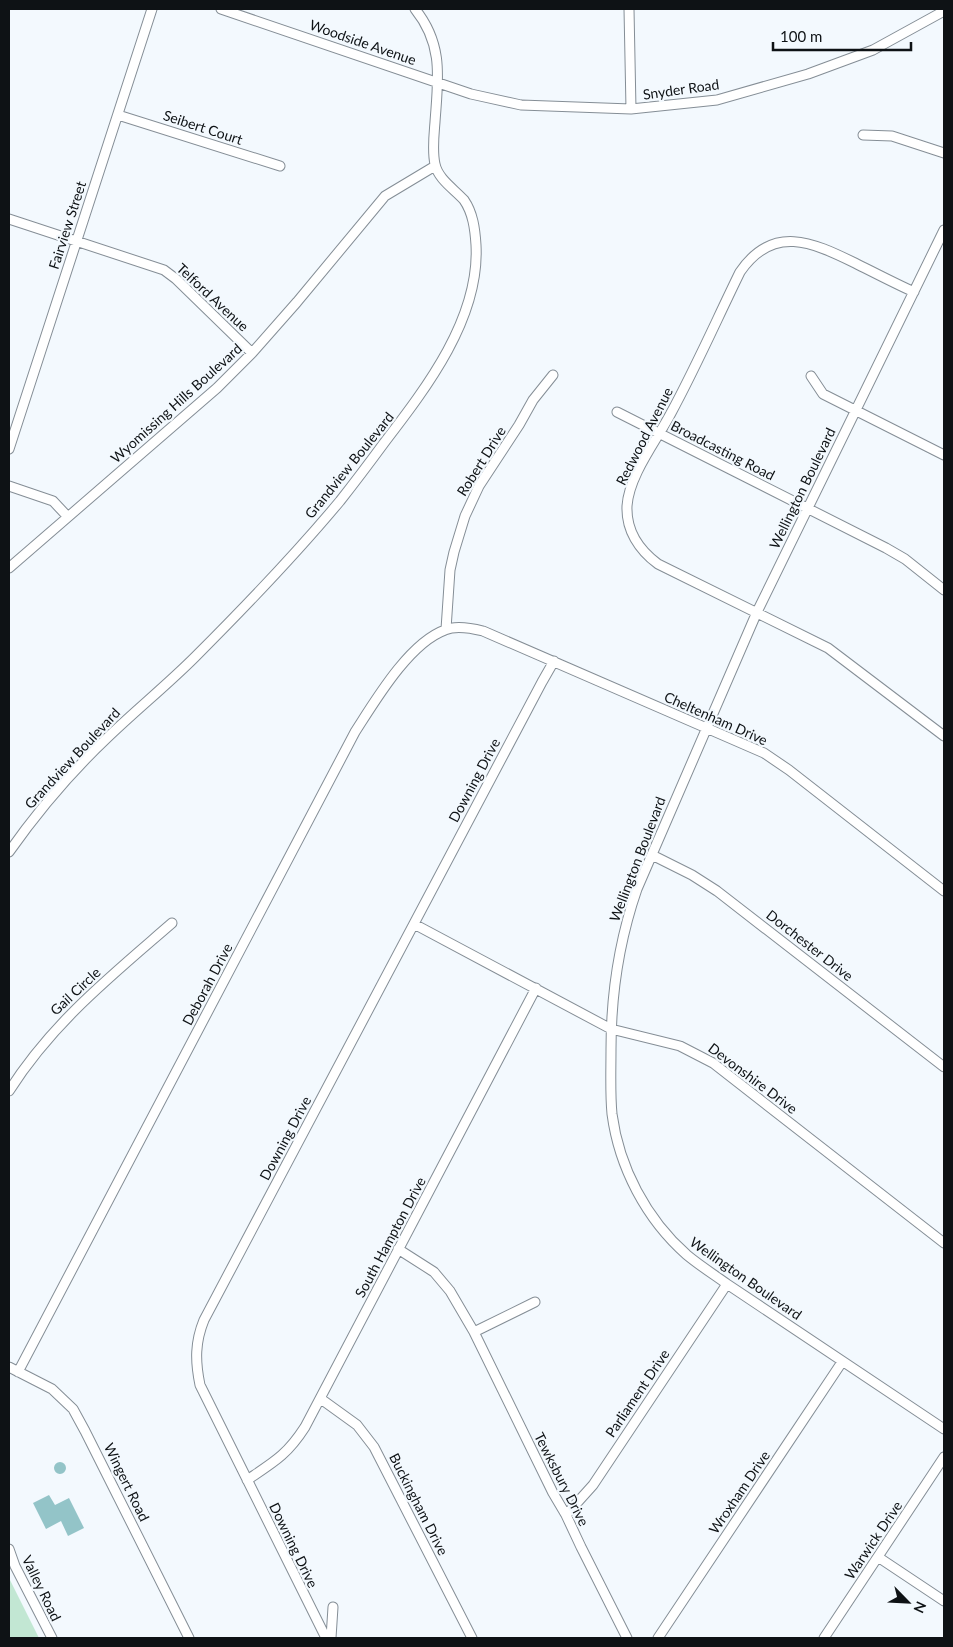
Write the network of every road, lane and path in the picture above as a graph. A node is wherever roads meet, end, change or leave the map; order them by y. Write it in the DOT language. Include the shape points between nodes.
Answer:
graph roads {
  1 [pos="152,9"];
  2 [pos="221,9"];
  3 [pos="415,9"];
  4 [pos="629,9"];
  5 [pos="944,11"];
  6 [pos="438,83"];
  7 [pos="631,109"];
  8 [pos="118,115"];
  9 [pos="863,135"];
  10 [pos="944,153"];
  11 [pos="280,166"];
  12 [pos="435,166"];
  13 [pos="9,219"];
  14 [pos="944,230"];
  15 [pos="77,241"];
  16 [pos="914,292"];
  17 [pos="252,353"];
  18 [pos="553,375"];
  19 [pos="810,376"];
  20 [pos="855,410"];
  21 [pos="617,412"];
  22 [pos="659,433"];
  23 [pos="9,449"];
  24 [pos="944,455"];
  25 [pos="9,486"];
  26 [pos="808,508"];
  27 [pos="68,517"];
  28 [pos="9,568"];
  29 [pos="944,590"];
  30 [pos="757,612"];
  31 [pos="446,629"];
  32 [pos="554,661"];
  33 [pos="706,728"];
  34 [pos="944,736"];
  35 [pos="9,852"];
  36 [pos="652,855"];
  37 [pos="944,891"];
  38 [pos="172,923"];
  39 [pos="414,924"];
  40 [pos="536,988"];
  41 [pos="611,1029"];
  42 [pos="944,1067"];
  43 [pos="9,1091"];
  44 [pos="944,1243"];
  45 [pos="398,1249"];
  46 [pos="727,1284"];
  47 [pos="535,1302"];
  48 [pos="474,1332"];
  49 [pos="842,1362"];
  50 [pos="9,1367"];
  51 [pos="18,1372"];
  52 [pos="321,1399"];
  53 [pos="944,1429"];
  54 [pos="944,1457"];
  55 [pos="247,1480"];
  56 [pos="566,1515"];
  57 [pos="9,1549"];
  58 [pos="878,1557"];
  59 [pos="944,1601"];
  60 [pos="333,1607"];
  61 [pos="52,1638"];
  62 [pos="189,1638"];
  63 [pos="326,1638"];
  64 [pos="330,1638"];
  65 [pos="472,1638"];
  66 [pos="627,1638"];
  67 [pos="658,1638"];
  68 [pos="824,1638"];
  1 -- 8 [label="street, Fairview Street"];
  2 -- 6 [label="street, Woodside Avenue"];
  3 -- 6 [label="street" via="433,38"];
  4 -- 7 [label="street"];
  5 -- 7 [label="street, Snyder Road" via="873,50 808,74 717,100"];
  6 -- 7 [label="street, Snyder Road" via="522,105"];
  6 -- 12 [label="street"];
  8 -- 11 [label="street, Seibert Court"];
  8 -- 15 [label="street, Fairview Street"];
  9 -- 10 [label="street" via="892,136"];
  12 -- 17 [label="street, Wyomissing Hills Boulevard" via="385,196"];
  12 -- 35 [label="street, Grandview Boulevard" via="465,202 473,217 476,272 457,330 418,400 340,500 270,580 194,658 79,766"];
  13 -- 15 [label="street, Telford Avenue"];
  14 -- 16 [label="street, Wellington Boulevard"];
  15 -- 17 [label="street, Telford Avenue" via="164,270"];
  15 -- 23 [label="street, Fairview Street"];
  16 -- 20 [label="street, Wellington Boulevard"];
  16 -- 22 [label="street, Redwood Avenue" via="815,245 775,244 751,258 740,272"];
  17 -- 27 [label="street, Wyomissing Hills Boulevard"];
  18 -- 31 [label="street, Robert Drive" via="533,400 479,486 465,516 450,570"];
  19 -- 20 [label="street" via="823,394"];
  20 -- 24 [label="street"];
  20 -- 26 [label="street, Wellington Boulevard"];
  21 -- 22 [label="street, Broadcasting Road"];
  22 -- 26 [label="street, Broadcasting Road"];
  22 -- 30 [label="street, Redwood Avenue" via="630,492 627,507 630,529 646,554 658,564"];
  25 -- 27 [label="street" via="53,501"];
  26 -- 29 [label="street, Broadcasting Road" via="905,559"];
  26 -- 30 [label="street, Wellington Boulevard"];
  27 -- 28 [label="street, Wyomissing Hills Boulevard"];
  30 -- 33 [label="street, Wellington Boulevard"];
  30 -- 34 [label="street, Redwood Avenue" via="835,652"];
  31 -- 32 [label="street, Cheltenham Drive" via="483,631"];
  31 -- 51 [label="street, Deborah Drive" via="412,652 355,732"];
  32 -- 33 [label="street, Cheltenham Drive"];
  32 -- 39 [label="street, Downing Drive"];
  33 -- 36 [label="street, Wellington Boulevard"];
  33 -- 37 [label="street, Cheltenham Drive" via="774,760"];
  36 -- 41 [label="street, Wellington Boulevard" via="624,932"];
  36 -- 42 [label="street, Dorchester Drive" via="717,891"];
  38 -- 43 [label="street, Gail Circle" via="59,1025"];
  39 -- 40 [label="street, Devonshire Drive"];
  39 -- 55 [label="street, Downing Drive" via="199,1333 196,1362 200,1385"];
  40 -- 41 [label="street, Devonshire Drive"];
  40 -- 45 [label="street, South Hampton Drive"];
  41 -- 44 [label="street, Devonshire Drive" via="676,1044 699,1054"];
  41 -- 46 [label="street, Wellington Boulevard" via="612,1114 622,1160 643,1202 663,1230 686,1254"];
  45 -- 48 [label="street, Tewksbury Drive" via="442,1279"];
  45 -- 52 [label="street, South Hampton Drive"];
  46 -- 49 [label="street, Wellington Boulevard"];
  46 -- 56 [label="street, Parliament Drive" via="593,1486"];
  47 -- 48 [label="street"];
  48 -- 56 [label="street, Tewksbury Drive"];
  49 -- 53 [label="street, Wellington Boulevard"];
  49 -- 67 [label="street, Wroxham Drive"];
  50 -- 51 [label="street, Wingert Road"];
  51 -- 62 [label="street, Wingert Road" via="52,1389 73,1410"];
  52 -- 55 [label="street, South Hampton Drive" via="288,1450"];
  52 -- 65 [label="street, Buckingham Drive" via="357,1425 374,1447"];
  54 -- 58 [label="street, Warwick Drive"];
  55 -- 63 [label="street, Downing Drive"];
  56 -- 66 [label="street, Tewksbury Drive"];
  57 -- 61 [label="street, Valley Road"];
  58 -- 59 [label="street"];
  58 -- 68 [label="street, Warwick Drive"];
  60 -- 64 [label="street"];
}
